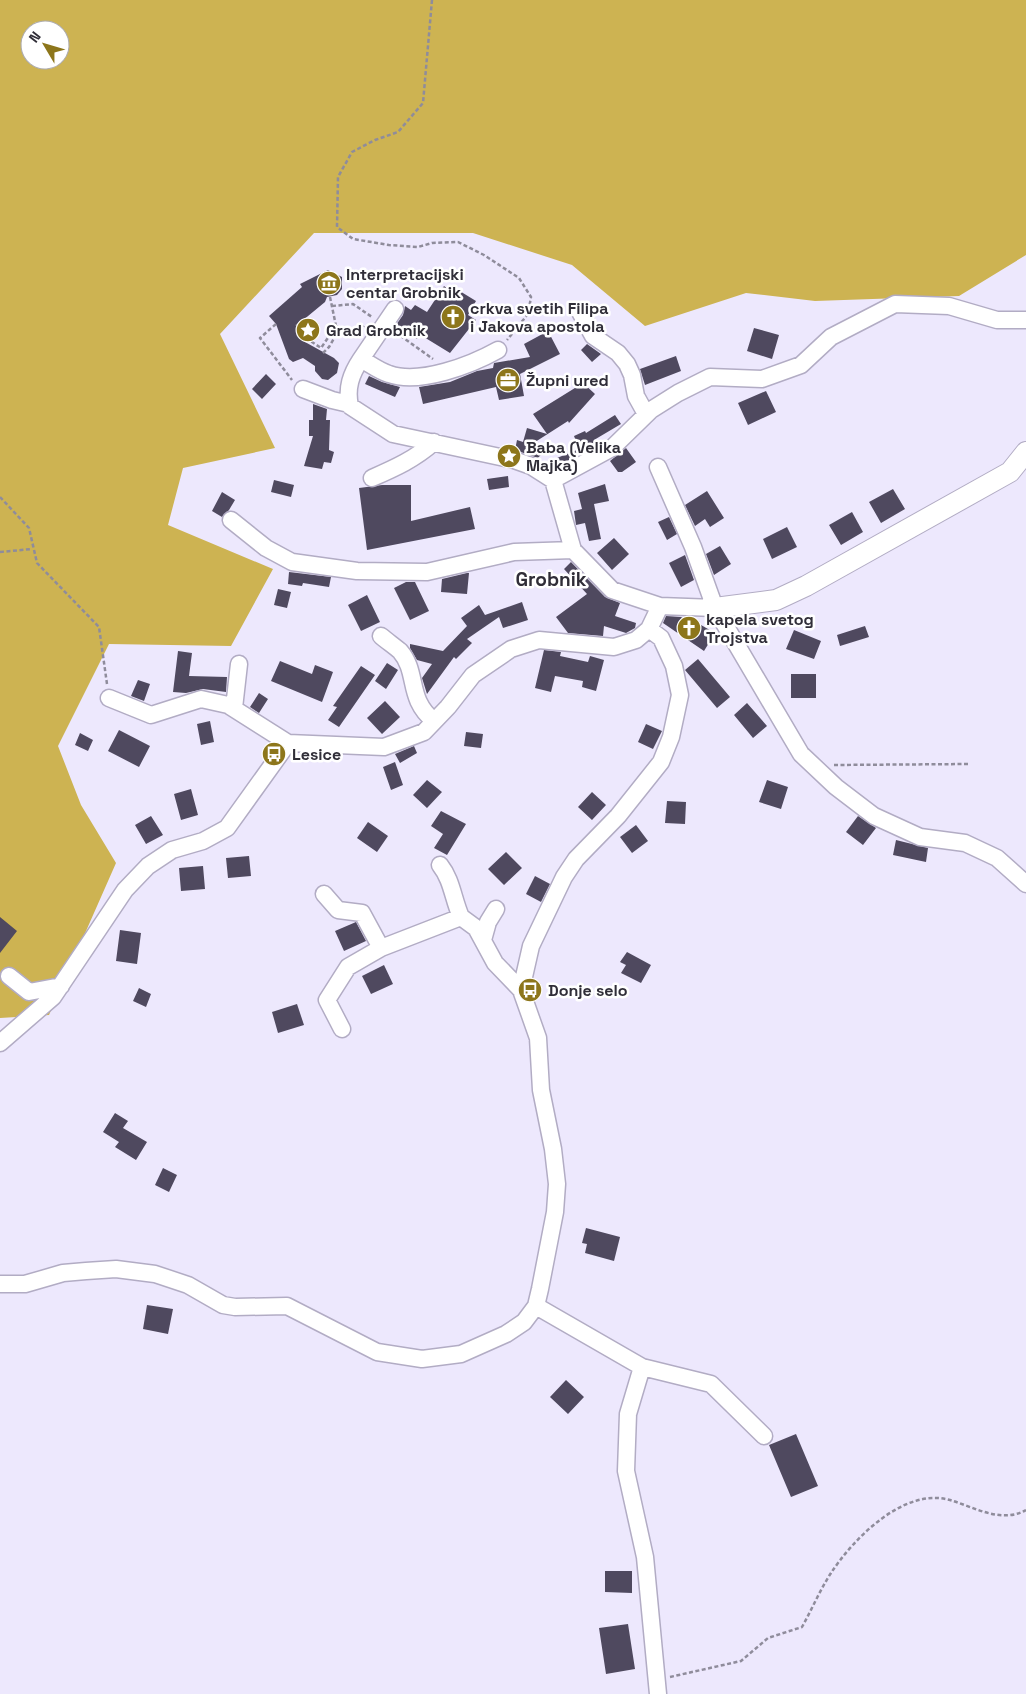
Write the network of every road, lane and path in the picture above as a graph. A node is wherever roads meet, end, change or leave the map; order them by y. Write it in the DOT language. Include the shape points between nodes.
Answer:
graph roads {
  1 [pos="432,0"];
  2 [pos="330,297"];
  3 [pos="332,306"];
  4 [pos="395,309"];
  5 [pos="580,312"];
  6 [pos="1026,320"];
  7 [pos="378,321"];
  8 [pos="276,324"];
  9 [pos="296,326"];
  10 [pos="336,326"];
  11 [pos="340,328"];
  12 [pos="498,350"];
  13 [pos="323,353"];
  14 [pos="361,359"];
  15 [pos="437,361"];
  16 [pos="303,389"];
  17 [pos="349,404"];
  18 [pos="646,414"];
  19 [pos="434,442"];
  20 [pos="1026,452"];
  21 [pos="658,467"];
  22 [pos="372,478"];
  23 [pos="553,480"];
  24 [pos="0,497"];
  25 [pos="230,520"];
  26 [pos="32,549"];
  27 [pos="573,550"];
  28 [pos="0,552"];
  29 [pos="660,606"];
  30 [pos="715,608"];
  31 [pos="649,629"];
  32 [pos="381,636"];
  33 [pos="239,664"];
  34 [pos="109,698"];
  35 [pos="234,708"];
  36 [pos="434,721"];
  37 [pos="288,743"];
  38 [pos="970,764"];
  39 [pos="813,765"];
  40 [pos="440,865"];
  41 [pos="1026,884"];
  42 [pos="324,894"];
  43 [pos="496,909"];
  44 [pos="461,917"];
  45 [pos="483,940"];
  46 [pos="381,948"];
  47 [pos="9,976"];
  48 [pos="61,986"];
  49 [pos="521,990"];
  50 [pos="342,1029"];
  51 [pos="0,1043"];
  52 [pos="0,1284"];
  53 [pos="536,1306"];
  54 [pos="642,1366"];
  55 [pos="764,1436"];
  56 [pos="1026,1510"];
  57 [pos="657,1686"];
  1 -- 12 [label="path" via="423,103 398,132 352,152 338,177 337,227 353,239 389,244 418,246 432,242 458,242 519,278 531,297 528,314"];
  2 -- 3 [label="path"];
  3 -- 7 [label="path" via="354,304"];
  3 -- 10 [label="path"];
  4 -- 7 [label="street"];
  5 -- 18 [label="street" via="593,336 618,353 627,364 636,396"];
  6 -- 18 [label="street" via="997,320 949,306 895,304 831,336 801,365 762,379 710,377"];
  7 -- 11 [label="path" via="356,335"];
  7 -- 14 [label="street"];
  7 -- 15 [label="path"];
  8 -- 16 [label="path" via="260,338 289,377"];
  9 -- 10 [label="path" via="306,320 308,324 303,327 309,340 321,348"];
  10 -- 11 [label="path"];
  11 -- 13 [label="path"];
  12 -- 14 [label="street" via="476,363 440,373 408,377 389,374"];
  14 -- 17 [label="street" via="352,373"];
  16 -- 17 [label="street"];
  17 -- 19 [label="street" via="393,434"];
  18 -- 23 [label="street" via="612,448"];
  19 -- 22 [label="street" via="399,467"];
  19 -- 23 [label="street" via="514,460"];
  20 -- 30 [label="main road" via="1010,472 806,586 776,600"];
  21 -- 30 [label="street" via="693,546"];
  23 -- 27 [label="street"];
  24 -- 26 [label="path" via="29,528"];
  25 -- 27 [label="street" via="266,548 292,562 357,571 427,572 514,552"];
  26 -- 28 [label="path"];
  26 -- 34 [label="path" via="37,563 99,627"];
  27 -- 29 [label="street" via="612,590"];
  29 -- 30 [label="street"];
  29 -- 31 [label="street"];
  30 -- 39 [label="street" via="800,754"];
  31 -- 36 [label="street" via="636,640 614,647 539,640 511,649 474,675"];
  31 -- 49 [label="street" via="662,638 674,666 680,696 671,736 661,762 618,816 576,858 564,877 531,946"];
  32 -- 36 [label="street" via="400,652 417,702"];
  33 -- 35 [label="street"];
  34 -- 35 [label="street" via="151,715 200,699"];
  35 -- 37 [label="street"];
  36 -- 37 [label="street" via="424,732 384,747"];
  37 -- 48 [label="street" via="227,828 203,842 172,850 148,866 126,890"];
  38 -- 39 [label="path"];
  39 -- 41 [label="street" via="874,816 920,837 965,843 997,858"];
  40 -- 44 [label="street" via="448,876 453,901"];
  42 -- 46 [label="street" via="338,910 362,913"];
  43 -- 45 [label="street"];
  44 -- 45 [label="street" via="476,928"];
  44 -- 46 [label="street"];
  45 -- 49 [label="street" via="495,964"];
  46 -- 50 [label="street" via="348,967 327,1000"];
  47 -- 48 [label="street" via="29,992"];
  48 -- 51 [label="street" via="53,997"];
  49 -- 53 [label="street" via="538,1038 541,1090 557,1184 555,1212"];
  52 -- 53 [label="street" via="25,1284 63,1273 116,1269 155,1274 188,1285 223,1306 287,1306 377,1352 422,1360 461,1354 506,1334 524,1322"];
  53 -- 54 [label="street"];
  54 -- 55 [label="street" via="711,1384"];
  54 -- 57 [label="street" via="628,1414 626,1471 645,1557"];
  56 -- 57 [label="path" via="1000,1516 932,1496 906,1504 884,1516 849,1550 830,1574 802,1627 768,1638 741,1661"];
}
